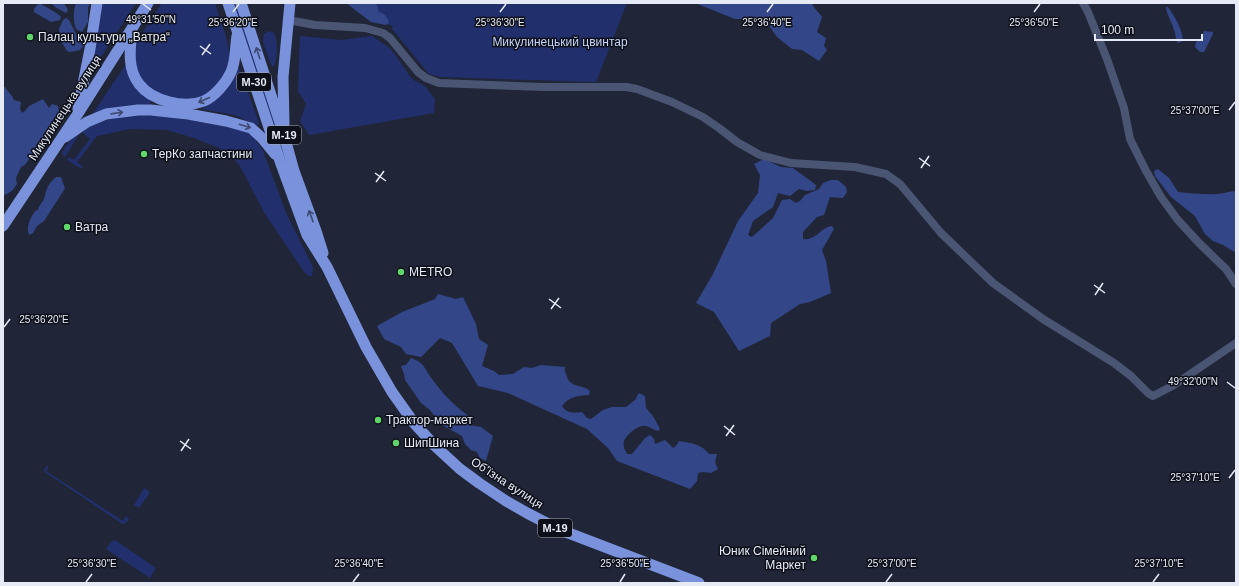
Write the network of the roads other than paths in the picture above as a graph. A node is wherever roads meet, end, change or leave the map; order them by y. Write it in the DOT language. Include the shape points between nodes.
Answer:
graph roads {
  1 [pos="97,3"];
  2 [pos="148,3"];
  3 [pos="228,3"];
  4 [pos="241,3"];
  5 [pos="290,3"];
  6 [pos="1083,3"];
  7 [pos="288,20"];
  8 [pos="132,29"];
  9 [pos="237,32"];
  10 [pos="77,115"];
  11 [pos="285,139"];
  12 [pos="59,141"];
  13 [pos="280,161"];
  14 [pos="3,226"];
  15 [pos="327,267"];
  16 [pos="1236,284"];
  17 [pos="1236,343"];
  18 [pos="699,583"];
  1 -- 10 [label="highway"];
  2 -- 8 [label="highway, Микулинецька вулиця / М-19"];
  3 -- 9 [label="highway, М-30"];
  11 -- 4 [label="highway, М-19, one-way"];
  5 -- 7 [label="highway"];
  6 -- 16 [label="street" via="1108,58 1124,108 1130,139 1146,171 1177,219 1226,269"];
  7 -- 11 [label="highway" via="283,77"];
  7 -- 17 [label="street" via="315,25 364,28 383,34 390,38 418,72 439,83 637,89 703,117 760,155 791,163 855,167 886,174 900,184 942,233 993,283 1043,319 1114,363 1153,396 1174,385"];
  9 -- 8 [label="highway, one-way" via="234,61 227,80 205,100 184,104 158,98 139,84 134,76 130,58"];
  8 -- 10 [label="highway, Микулинецька вулиця / М-19"];
  9 -- 13 [label="highway, М-30"];
  10 -- 12 [label="highway, Микулинецька вулиця / М-19"];
  15 -- 11 [label="highway, М-19, one-way"];
  12 -- 13 [label="highway, М-19, one-way" via="87,122 106,114 151,110 188,114 252,128"];
  12 -- 14 [label="highway, Микулинецька вулиця / М-19"];
  13 -- 15 [label="highway, М-19" via="307,235"];
  15 -- 18 [label="highway, Обʼїзна вулиця / М-19" via="366,347 404,410 425,436 460,469 506,501 558,529"];
}
